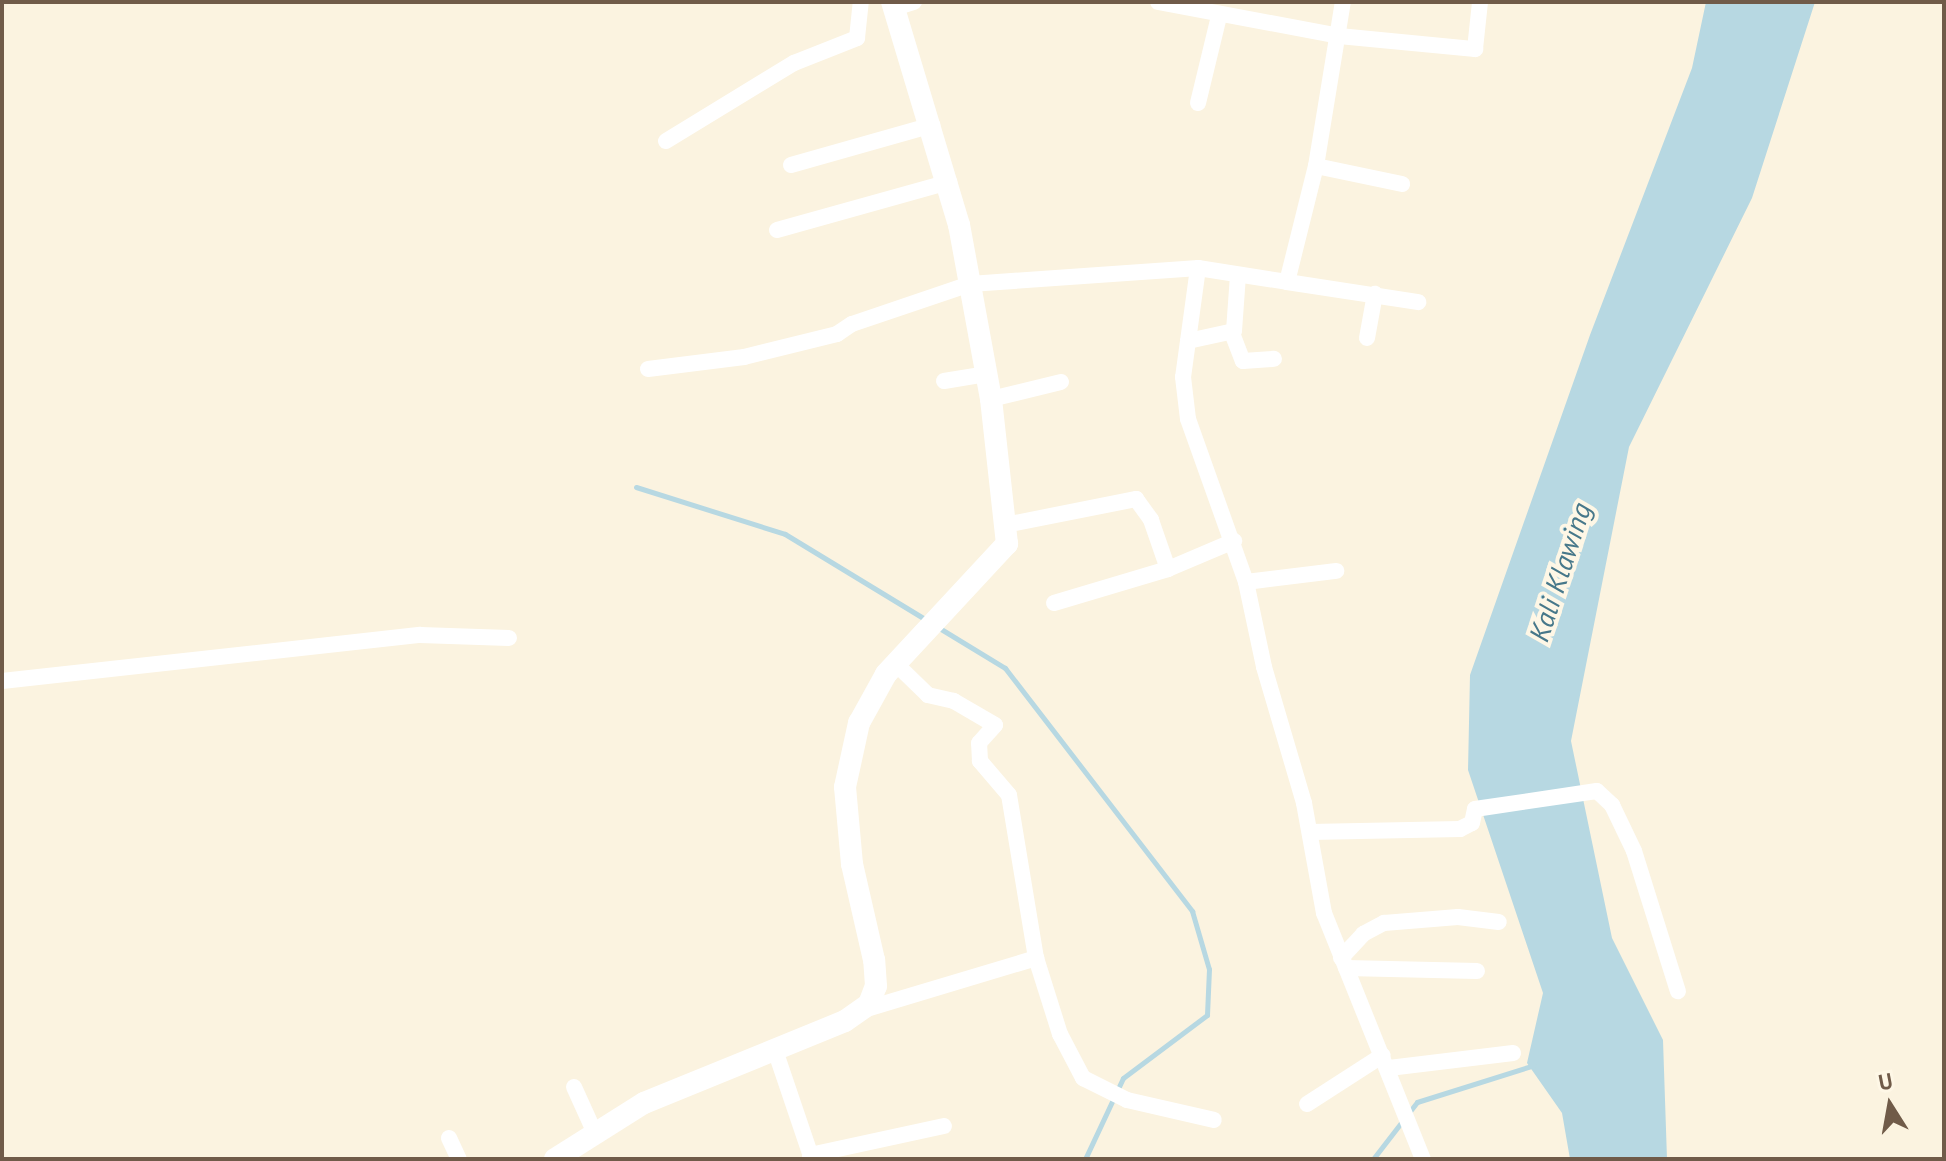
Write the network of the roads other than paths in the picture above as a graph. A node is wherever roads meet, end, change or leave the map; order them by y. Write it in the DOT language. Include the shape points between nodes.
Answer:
graph roads {
  1 [pos="861,2"];
  2 [pos="1158,2"];
  3 [pos="1343,2"];
  4 [pos="1480,2"];
  5 [pos="900,4"];
  6 [pos="1219,16"];
  7 [pos="1339,36"];
  8 [pos="1198,103"];
  9 [pos="932,125"];
  10 [pos="666,141"];
  11 [pos="791,165"];
  12 [pos="1316,166"];
  13 [pos="949,182"];
  14 [pos="1402,184"];
  15 [pos="777,230"];
  16 [pos="1198,268"];
  17 [pos="1238,275"];
  18 [pos="1287,282"];
  19 [pos="970,284"];
  20 [pos="1375,294"];
  21 [pos="1418,302"];
  22 [pos="1232,333"];
  23 [pos="1367,338"];
  24 [pos="1188,341"];
  25 [pos="1274,359"];
  26 [pos="648,369"];
  27 [pos="987,374"];
  28 [pos="944,381"];
  29 [pos="1061,382"];
  30 [pos="991,399"];
  31 [pos="1005,525"];
  32 [pos="1234,541"];
  33 [pos="1168,569"];
  34 [pos="1336,571"];
  35 [pos="1246,582"];
  36 [pos="1054,603"];
  37 [pos="509,638"];
  38 [pos="895,663"];
  39 [pos="2,681"];
  40 [pos="1310,832"];
  41 [pos="1499,922"];
  42 [pos="1036,958"];
  43 [pos="1343,963"];
  44 [pos="1477,971"];
  45 [pos="1678,991"];
  46 [pos="863,1010"];
  47 [pos="775,1050"];
  48 [pos="1513,1053"];
  49 [pos="1386,1061"];
  50 [pos="574,1087"];
  51 [pos="1307,1104"];
  52 [pos="1214,1120"];
  53 [pos="944,1126"];
  54 [pos="594,1131"];
  55 [pos="449,1138"];
  56 [pos="811,1157"];
  57 [pos="559,1158"];
  58 [pos="459,1159"];
  59 [pos="1423,1159"];
  1 -- 10 [label="street" via="857,38 794,63"];
  2 -- 6 [label="street"];
  3 -- 7 [label="street"];
  4 -- 7 [label="street" via="1475,49"];
  5 -- 9 [label="street"];
  6 -- 7 [label="street"];
  6 -- 8 [label="street"];
  7 -- 12 [label="street"];
  9 -- 11 [label="street"];
  9 -- 13 [label="street"];
  12 -- 14 [label="street"];
  12 -- 18 [label="street"];
  13 -- 15 [label="street"];
  13 -- 19 [label="street"];
  16 -- 17 [label="street"];
  16 -- 19 [label="street"];
  16 -- 24 [label="street"];
  17 -- 18 [label="street"];
  17 -- 22 [label="street"];
  18 -- 20 [label="street"];
  19 -- 26 [label="street" via="852,324 837,334 744,357"];
  19 -- 27 [label="street"];
  20 -- 21 [label="street"];
  20 -- 23 [label="street"];
  22 -- 24 [label="street"];
  22 -- 25 [label="street" via="1243,361"];
  24 -- 32 [label="street" via="1183,395 1188,419"];
  27 -- 28 [label="street"];
  27 -- 30 [label="street"];
  29 -- 30 [label="street"];
  30 -- 31 [label="street"];
  31 -- 33 [label="street" via="1136,499 1151,520"];
  31 -- 38 [label="street" via="1004,549"];
  32 -- 33 [label="street"];
  32 -- 35 [label="street"];
  33 -- 36 [label="street"];
  34 -- 35 [label="street"];
  35 -- 40 [label="street"];
  37 -- 39 [label="street" via="420,635"];
  38 -- 42 [label="street" via="928,695 954,701 995,725 979,743 980,761 1011,804"];
  38 -- 46 [label="street" via="859,723 845,787 852,864 876,973 875,993"];
  40 -- 43 [label="street" via="1324,913"];
  40 -- 45 [label="street" via="1460,829 1472,823 1475,809 1592,791 1612,805 1634,851"];
  41 -- 43 [label="street" via="1458,917 1384,923 1363,934"];
  42 -- 46 [label="street"];
  42 -- 52 [label="street" via="1070,1059 1091,1084 1127,1100"];
  43 -- 44 [label="street"];
  43 -- 49 [label="street"];
  46 -- 47 [label="street"];
  47 -- 54 [label="street" via="670,1091"];
  47 -- 56 [label="street"];
  48 -- 49 [label="street"];
  49 -- 51 [label="street"];
  49 -- 59 [label="street"];
  50 -- 54 [label="street"];
  53 -- 56 [label="street"];
  54 -- 57 [label="street"];
  55 -- 58 [label="street"];
}
